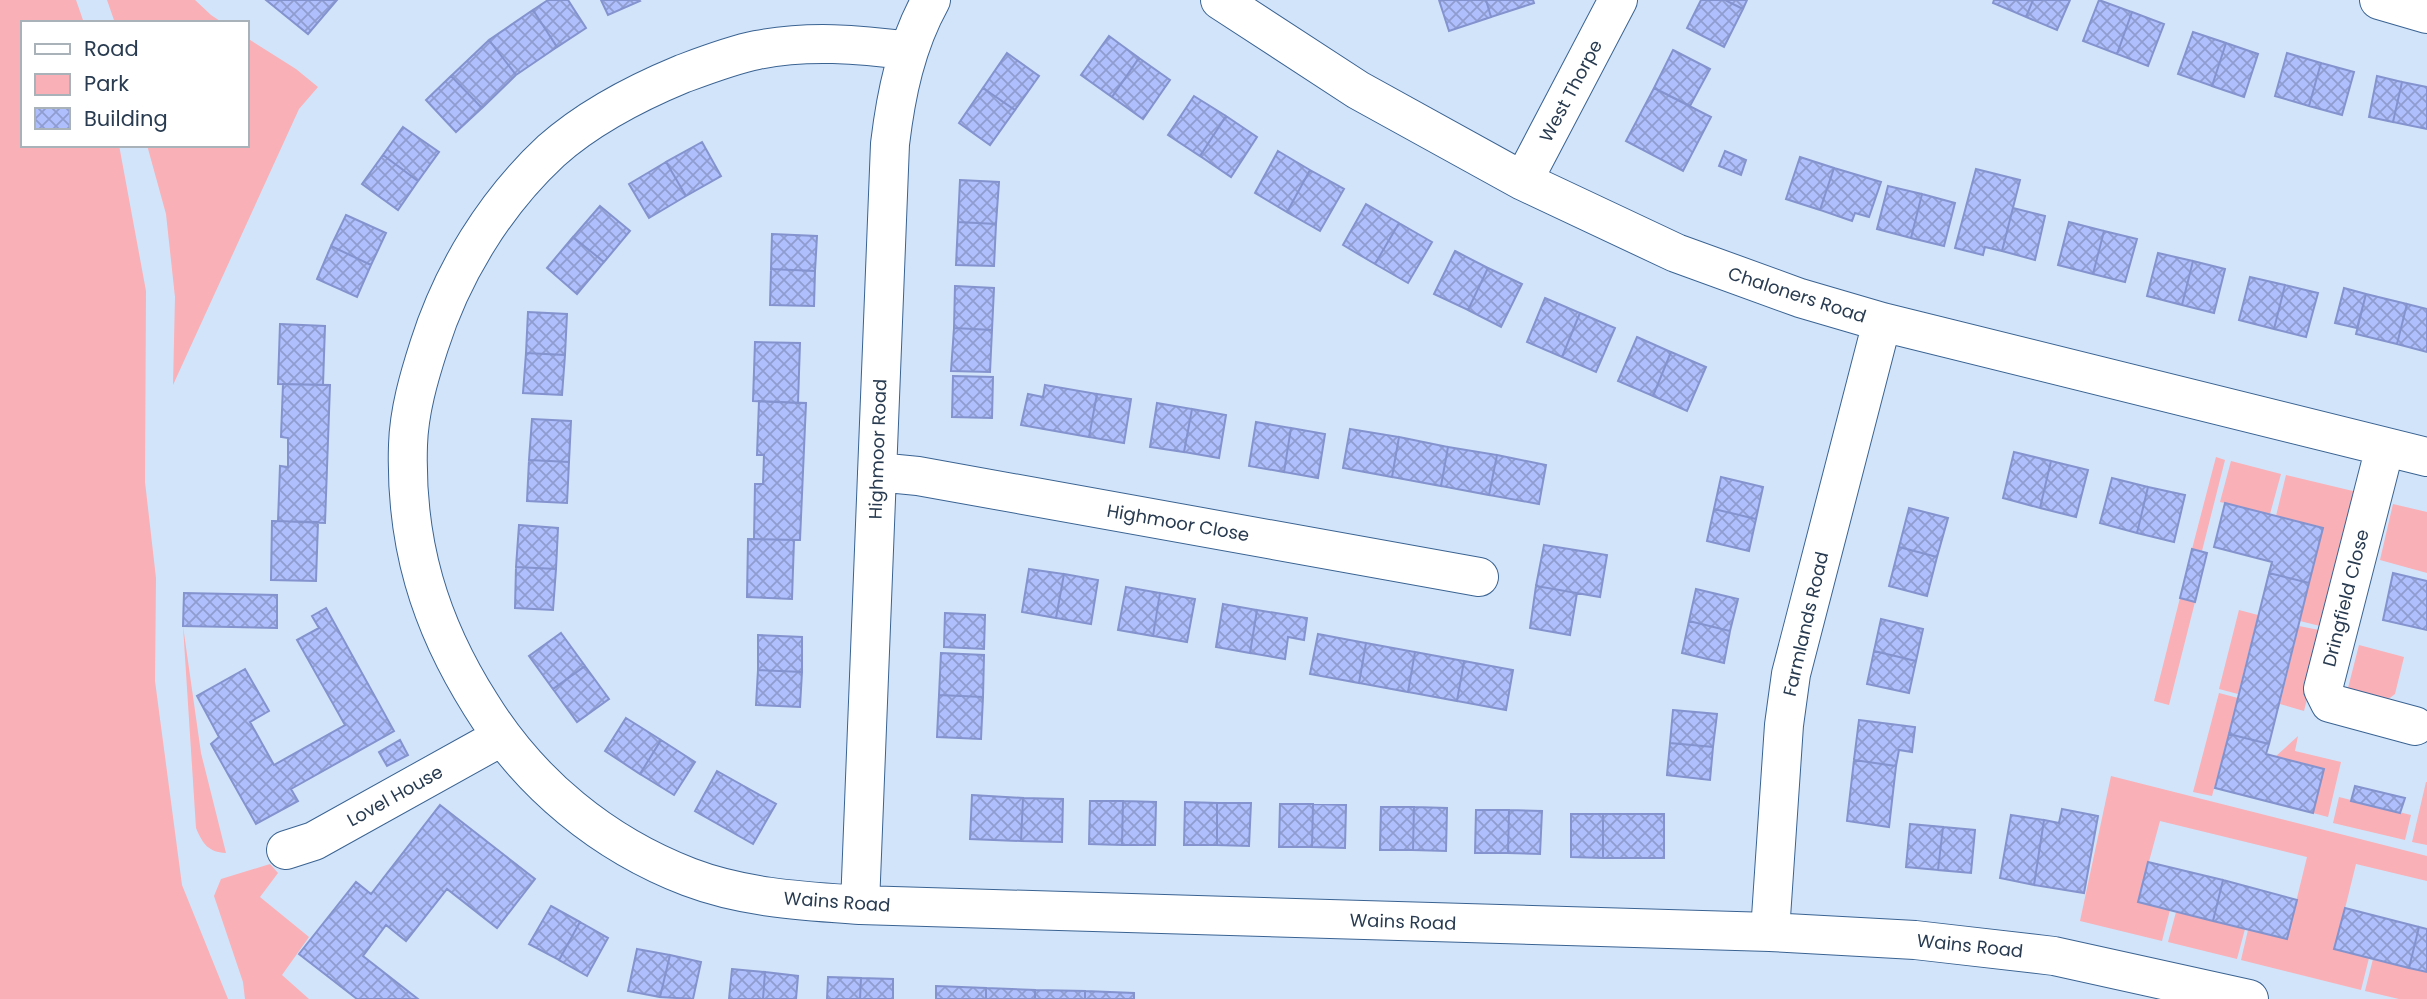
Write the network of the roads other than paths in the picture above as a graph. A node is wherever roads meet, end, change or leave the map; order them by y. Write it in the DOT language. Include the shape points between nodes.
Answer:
graph roads {
  1 [pos="931,0"];
  2 [pos="1220,0"];
  3 [pos="1618,0"];
  4 [pos="2379,0"];
  5 [pos="2427,14"];
  6 [pos="909,51"];
  7 [pos="1524,181"];
  8 [pos="1882,322"];
  9 [pos="2385,447"];
  10 [pos="2427,457"];
  11 [pos="877,472"];
  12 [pos="1479,577"];
  13 [pos="2415,726"];
  14 [pos="501,737"];
  15 [pos="286,850"];
  16 [pos="860,905"];
  17 [pos="1770,932"];
  18 [pos="2249,999"];
  1 -- 6 [label="street, Highmoor Road"];
  2 -- 7 [label="street, Chaloners Road" via="1358,90"];
  3 -- 7 [label="street, West Thorpe"];
  4 -- 5 [label="street"];
  6 -- 11 [label="street, Highmoor Road" via="896,96 890,144"];
  6 -- 14 [label="street, Wains Road" via="864,44 758,50 652,87 600,116 552,151 509,196 472,249 438,317 418,380 408,442 410,506 419,564 436,622 465,681"];
  7 -- 8 [label="street, Chaloners Road" via="1676,253"];
  8 -- 9 [label="street, Chaloners Road"];
  8 -- 17 [label="street, Farmlands Road" via="1791,674"];
  9 -- 10 [label="street, Chaloners Road"];
  9 -- 13 [label="street, Dringfield Close" via="2323,689 2330,703"];
  11 -- 12 [label="street, Highmoor Close"];
  11 -- 16 [label="street, Highmoor Road"];
  14 -- 15 [label="street, Lovel House" via="314,841"];
  14 -- 16 [label="street, Wains Road" via="553,795 649,860 692,879 746,894"];
  16 -- 17 [label="street, Wains Road"];
  17 -- 18 [label="street, Wains Road" via="1915,940 2054,956"];
}
